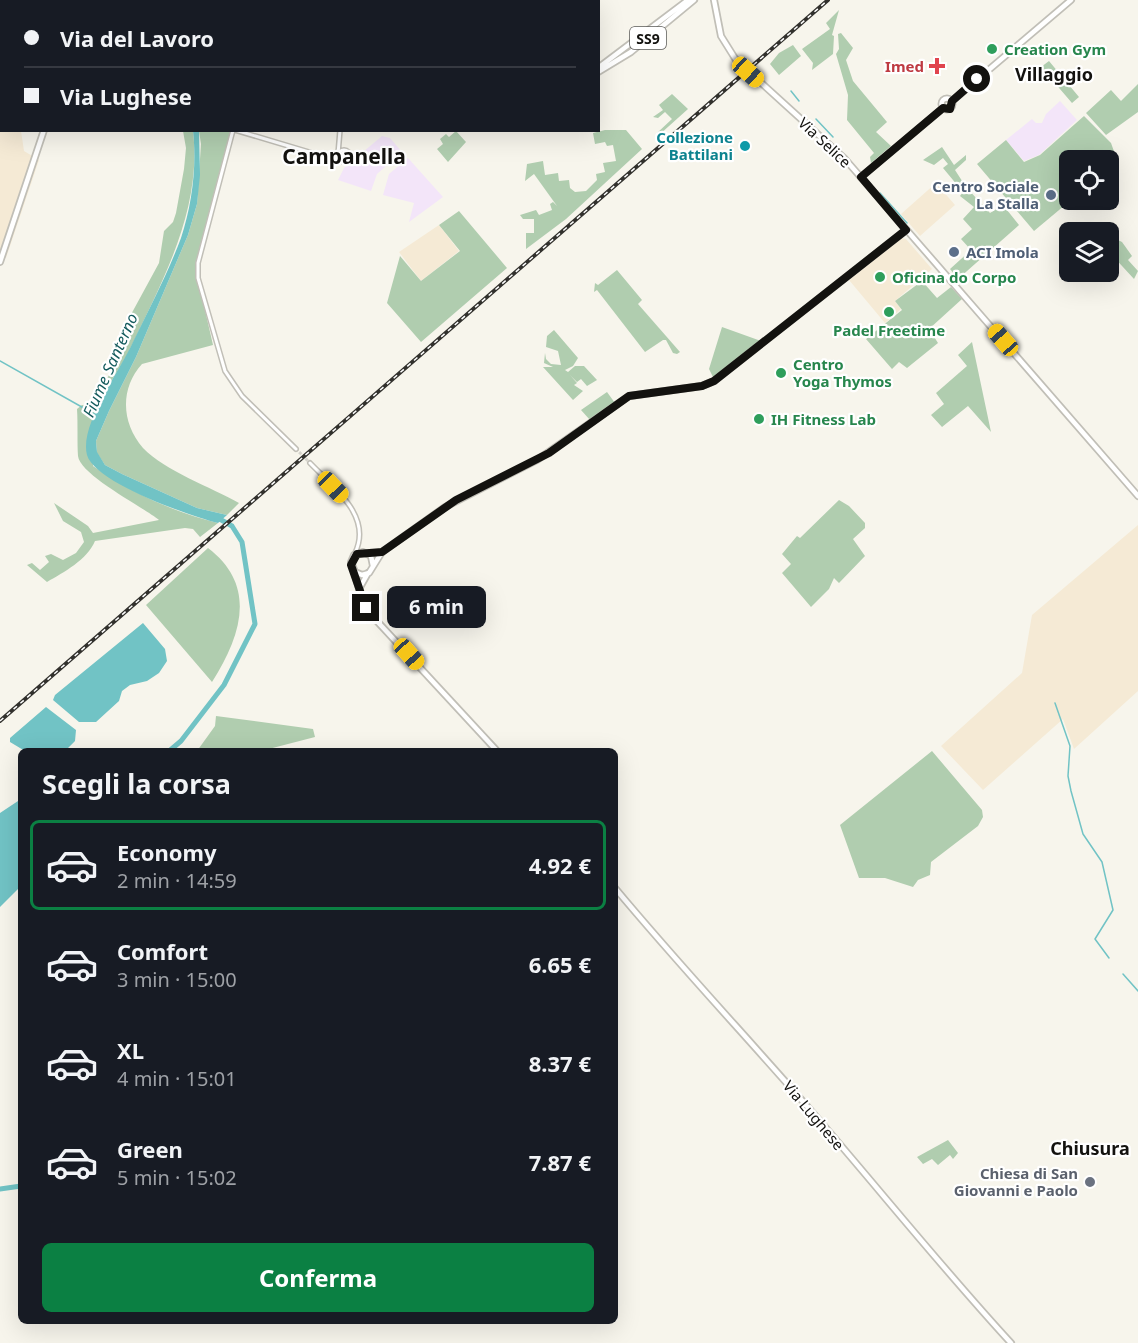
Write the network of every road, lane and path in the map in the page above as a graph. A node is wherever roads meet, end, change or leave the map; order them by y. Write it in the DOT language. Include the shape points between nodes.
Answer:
graph roads {
  1 [pos="688,0"];
  2 [pos="694,0"];
  3 [pos="709,0"];
  4 [pos="714,0"];
  5 [pos="1071,0"];
  6 [pos="715,12"];
  7 [pos="600,68"];
  8 [pos="600,69"];
  9 [pos="43,132"];
  10 [pos="233,132"];
  11 [pos="240,132"];
  12 [pos="340,132"];
  13 [pos="339,141"];
  14 [pos="345,150"];
  15 [pos="338,158"];
  16 [pos="861,177"];
  17 [pos="906,230"];
  18 [pos="0,262"];
  19 [pos="296,449"];
  20 [pos="310,463"];
  21 [pos="1138,496"];
  22 [pos="360,543"];
  23 [pos="382,552"];
  24 [pos="367,553"];
  25 [pos="354,555"];
  26 [pos="373,567"];
  27 [pos="353,570"];
  28 [pos="369,573"];
  29 [pos="359,589"];
  30 [pos="494,748"];
  31 [pos="618,892"];
  32 [pos="1011,1343"];
  1 -- 7 [label="main road, SS9"];
  2 -- 8 [label="main road, SS9" via="631,52"];
  3 -- 6 [label="main road, Via Selice"];
  4 -- 6 [label="main road, Via Selice"];
  5 -- 16 [label="main road" via="952,101 943,100 943,108"];
  6 -- 16 [label="main road, Via Selice" via="724,42 736,60"];
  9 -- 18 [label="main road"];
  10 -- 19 [label="street" via="200,255 198,278 225,371 242,396"];
  11 -- 15 [label="street"];
  12 -- 13 [label="street"];
  13 -- 14 [label="street"];
  13 -- 15 [label="street"];
  14 -- 15 [label="street"];
  14 -- 15 [label="street" via="349,159 344,162"];
  16 -- 17 [label="main road, Via Selice"];
  17 -- 21 [label="main road, Via Selice"];
  17 -- 23 [label="main road" via="714,381 687,389 638,394 620,401 549,453 456,500"];
  20 -- 22 [label="street" via="350,505 358,522"];
  22 -- 24 [label="street"];
  22 -- 25 [label="street"];
  23 -- 24 [label="main road"];
  23 -- 26 [label="main road"];
  24 -- 25 [label="main road"];
  24 -- 26 [label="main road"];
  25 -- 27 [label="main road"];
  26 -- 28 [label="main road"];
  27 -- 28 [label="main road" via="362,575"];
  27 -- 29 [label="main road"];
  28 -- 29 [label="main road"];
  29 -- 30 [label="main road" via="363,603 375,619"];
  31 -- 32 [label="main road, Via Lughese"];
}
